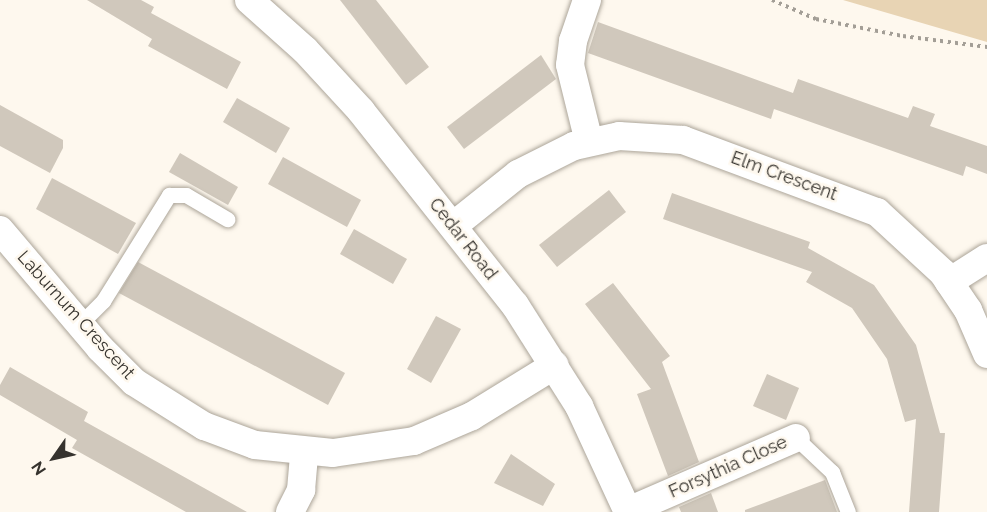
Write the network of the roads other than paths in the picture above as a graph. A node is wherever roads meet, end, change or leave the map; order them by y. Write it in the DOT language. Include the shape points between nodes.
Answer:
graph roads {
  1 [pos="249,0"];
  2 [pos="587,0"];
  3 [pos="589,142"];
  4 [pos="227,219"];
  5 [pos="453,226"];
  6 [pos="0,230"];
  7 [pos="987,258"];
  8 [pos="949,282"];
  9 [pos="80,324"];
  10 [pos="987,354"];
  11 [pos="555,365"];
  12 [pos="795,438"];
  13 [pos="304,452"];
  14 [pos="290,512"];
  15 [pos="628,512"];
  16 [pos="848,512"];
  1 -- 5 [label="street, Cedar Road" via="335,82"];
  2 -- 3 [label="street" via="573,41 570,65"];
  3 -- 5 [label="street, Elm Crescent" via="535,163"];
  3 -- 8 [label="street, Elm Crescent" via="640,135 683,140 855,202 894,225"];
  4 -- 9 [label="lane" via="186,195 169,195 104,301"];
  5 -- 11 [label="street, Cedar Road" via="515,305"];
  6 -- 9 [label="street, Laburnum Crescent"];
  7 -- 8 [label="street"];
  8 -- 10 [label="street, Elm Crescent" via="968,310"];
  9 -- 13 [label="street, Laburnum Crescent" via="119,368 181,414 230,437"];
  11 -- 13 [label="street, Laburnum Crescent" via="463,420 414,441 360,451"];
  11 -- 15 [label="street, Cedar Road" via="594,435"];
  12 -- 15 [label="street, Forsythia Close"];
  12 -- 16 [label="lane" via="817,454 832,472"];
  13 -- 14 [label="street" via="301,490"];
}
